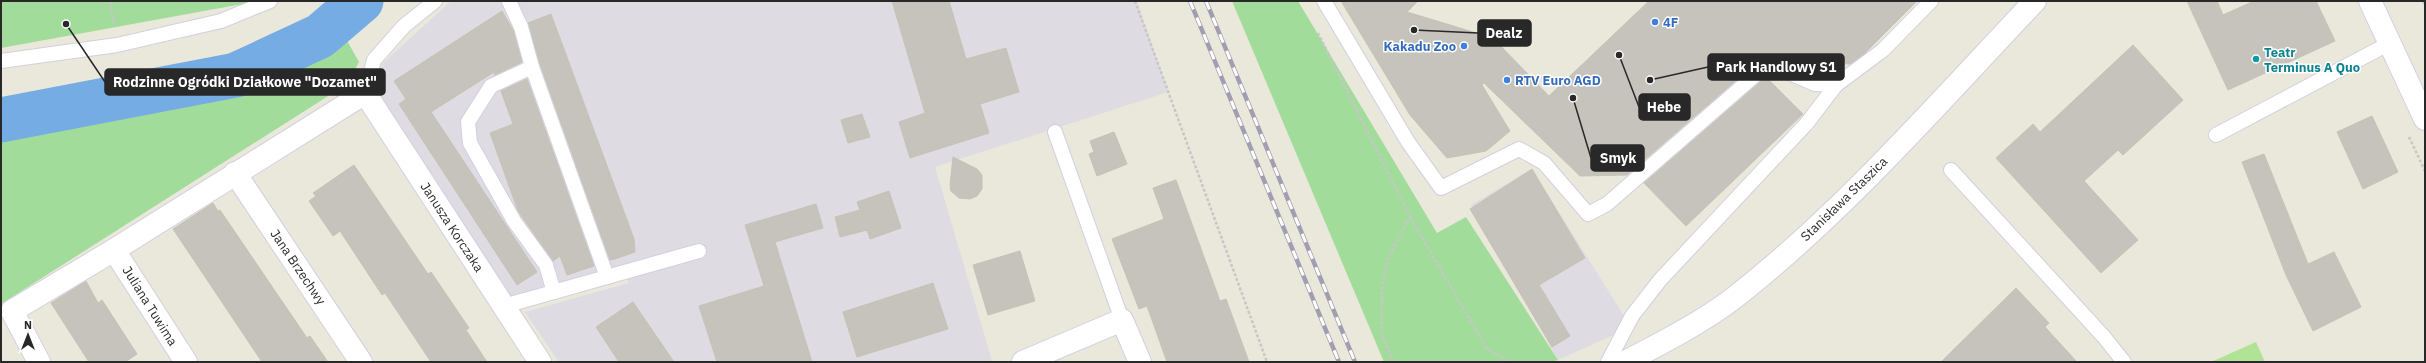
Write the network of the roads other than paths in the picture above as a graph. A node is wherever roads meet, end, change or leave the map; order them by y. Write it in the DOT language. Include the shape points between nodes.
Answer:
graph roads {
  1 [pos="270,1"];
  2 [pos="435,1"];
  3 [pos="509,1"];
  4 [pos="1324,1"];
  5 [pos="1931,1"];
  6 [pos="2035,1"];
  7 [pos="2370,1"];
  8 [pos="2390,43"];
  9 [pos="1,61"];
  10 [pos="532,66"];
  11 [pos="1836,85"];
  12 [pos="365,93"];
  13 [pos="2425,119"];
  14 [pos="1056,132"];
  15 [pos="2216,135"];
  16 [pos="1951,170"];
  17 [pos="235,173"];
  18 [pos="114,250"];
  19 [pos="699,251"];
  20 [pos="608,277"];
  21 [pos="554,292"];
  22 [pos="504,306"];
  23 [pos="1122,320"];
  24 [pos="39,362"];
  25 [pos="186,362"];
  26 [pos="360,362"];
  27 [pos="540,362"];
  28 [pos="1024,362"];
  29 [pos="1140,362"];
  30 [pos="1608,362"];
  31 [pos="1625,362"];
  32 [pos="2124,362"];
  1 -- 9 [label="lane" via="221,21 117,45"];
  2 -- 12 [label="lane" via="404,26 374,60"];
  3 -- 10 [label="lane" via="521,27"];
  4 -- 11 [label="lane" via="1408,142 1441,188 1519,149 1544,163 1588,214 1607,204 1768,64 1815,84"];
  5 -- 11 [label="lane" via="1883,50"];
  6 -- 31 [label="street, Stanisława Staszica" via="1873,173 1806,238 1733,298 1670,339"];
  7 -- 8 [label="street"];
  8 -- 13 [label="street"];
  8 -- 15 [label="lane"];
  10 -- 20 [label="lane"];
  10 -- 21 [label="lane" via="491,86 468,122 470,143 514,221 546,265"];
  11 -- 30 [label="lane" via="1807,123 1660,280 1632,316"];
  12 -- 17 [label="street"];
  12 -- 22 [label="street, Janusza Korczaka"];
  14 -- 23 [label="lane"];
  16 -- 32 [label="lane"];
  17 -- 18 [label="street"];
  17 -- 26 [label="street, Jana Brzechwy"];
  18 -- 24 [label="street" via="12,311"];
  18 -- 25 [label="street, Juliana Tuwima"];
  19 -- 20 [label="lane"];
  20 -- 21 [label="lane"];
  21 -- 22 [label="lane"];
  22 -- 27 [label="street, Janusza Korczaka"];
  23 -- 28 [label="street"];
  23 -- 29 [label="street"];
}
